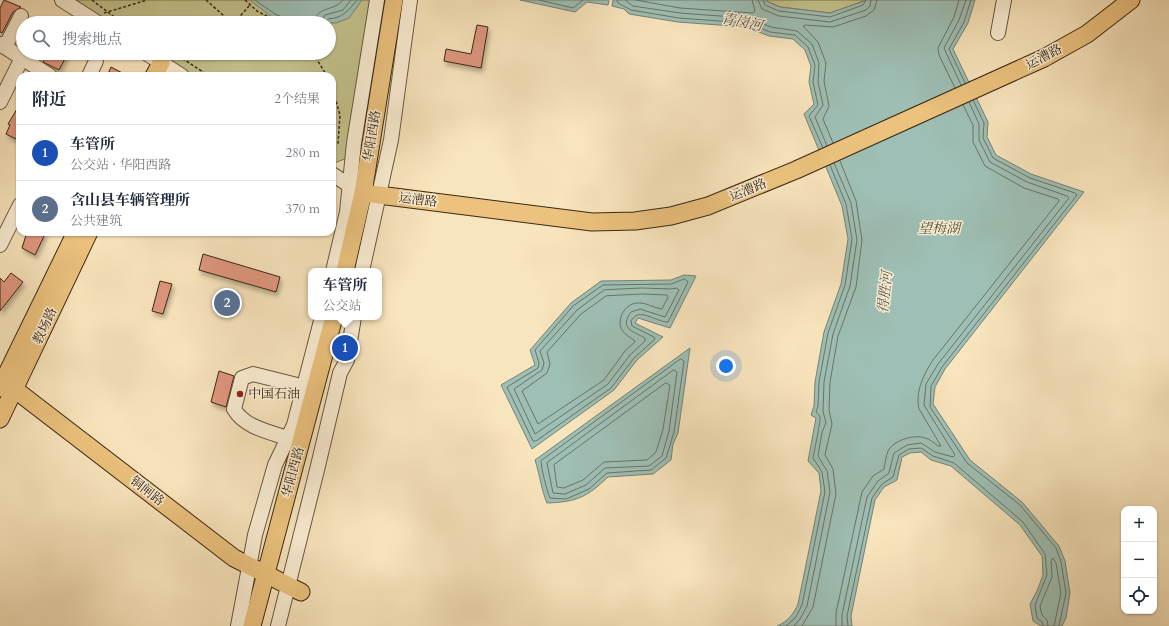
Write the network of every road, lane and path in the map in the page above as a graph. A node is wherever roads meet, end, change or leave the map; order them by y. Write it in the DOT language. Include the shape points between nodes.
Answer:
graph roads {
  1 [pos="62,0"];
  2 [pos="92,0"];
  3 [pos="147,0"];
  4 [pos="206,0"];
  5 [pos="245,0"];
  6 [pos="377,0"];
  7 [pos="394,0"];
  8 [pos="410,0"];
  9 [pos="1004,0"];
  10 [pos="1130,0"];
  11 [pos="250,4"];
  12 [pos="108,12"];
  13 [pos="88,16"];
  14 [pos="101,16"];
  15 [pos="113,16"];
  16 [pos="225,16"];
  17 [pos="239,16"];
  18 [pos="266,16"];
  19 [pos="16,24"];
  20 [pos="998,34"];
  21 [pos="3,45"];
  22 [pos="16,52"];
  23 [pos="24,60"];
  24 [pos="30,60"];
  25 [pos="155,60"];
  26 [pos="317,60"];
  27 [pos="96,61"];
  28 [pos="167,69"];
  29 [pos="17,72"];
  30 [pos="45,72"];
  31 [pos="91,72"];
  32 [pos="185,72"];
  33 [pos="325,72"];
  34 [pos="16,74"];
  35 [pos="336,101"];
  36 [pos="0,102"];
  37 [pos="338,144"];
  38 [pos="336,176"];
  39 [pos="356,189"];
  40 [pos="16,213"];
  41 [pos="74,236"];
  42 [pos="87,236"];
  43 [pos="0,245"];
  44 [pos="334,268"];
  45 [pos="345,268"];
  46 [pos="363,268"];
  47 [pos="321,320"];
  48 [pos="333,320"];
  49 [pos="353,320"];
  50 [pos="5,384"];
  51 [pos="310,388"];
  52 [pos="0,419"];
  53 [pos="294,440"];
  54 [pos="250,566"];
  55 [pos="266,574"];
  56 [pos="295,588"];
  57 [pos="238,626"];
  58 [pos="252,626"];
  59 [pos="278,626"];
  1 -- 13 [label="street"];
  2 -- 12 [label="path"];
  3 -- 12 [label="path"];
  4 -- 16 [label="path"];
  5 -- 11 [label="path"];
  6 -- 39 [label="street" via="354,143"];
  7 -- 39 [label="main road, 华阳西路"];
  8 -- 46 [label="street" via="391,140"];
  9 -- 20 [label="street"];
  10 -- 39 [label="main road, 运漕路" via="1087,34 1044,58 796,170 708,206 671,216 635,221 592,222"];
  11 -- 17 [label="path"];
  11 -- 18 [label="path"];
  12 -- 14 [label="path"];
  12 -- 15 [label="path"];
  19 -- 21 [label="street"];
  21 -- 22 [label="street"];
  23 -- 29 [label="street"];
  24 -- 30 [label="street"];
  25 -- 28 [label="street"];
  26 -- 33 [label="path"];
  27 -- 31 [label="street"];
  28 -- 32 [label="path"];
  34 -- 36 [label="street"];
  35 -- 37 [label="path" via="340,115"];
  38 -- 39 [label="street, 运漕路"];
  39 -- 44 [label="street" via="347,212"];
  39 -- 45 [label="main road, 华阳西路"];
  40 -- 43 [label="street"];
  41 -- 50 [label="main road, 教场路"];
  42 -- 50 [label="main road, 教场路"];
  47 -- 51 [label="street"];
  48 -- 51 [label="main road, 华阳西路"];
  49 -- 56 [label="street"];
  50 -- 52 [label="main road, 教场路"];
  50 -- 54 [label="main road, 铜闸路" via="234,558"];
  51 -- 53 [label="main road, 华阳西路"];
  51 -- 53 [label="street" via="253,374 242,378 234,409 238,417 250,425"];
  53 -- 54 [label="street" via="276,465 255,535"];
  53 -- 55 [label="main road, 华阳西路"];
  54 -- 55 [label="main road, 铜闸路"];
  54 -- 57 [label="street"];
  55 -- 56 [label="main road, 铜闸路"];
  55 -- 58 [label="main road, 华阳西路"];
  56 -- 59 [label="street"];
}
